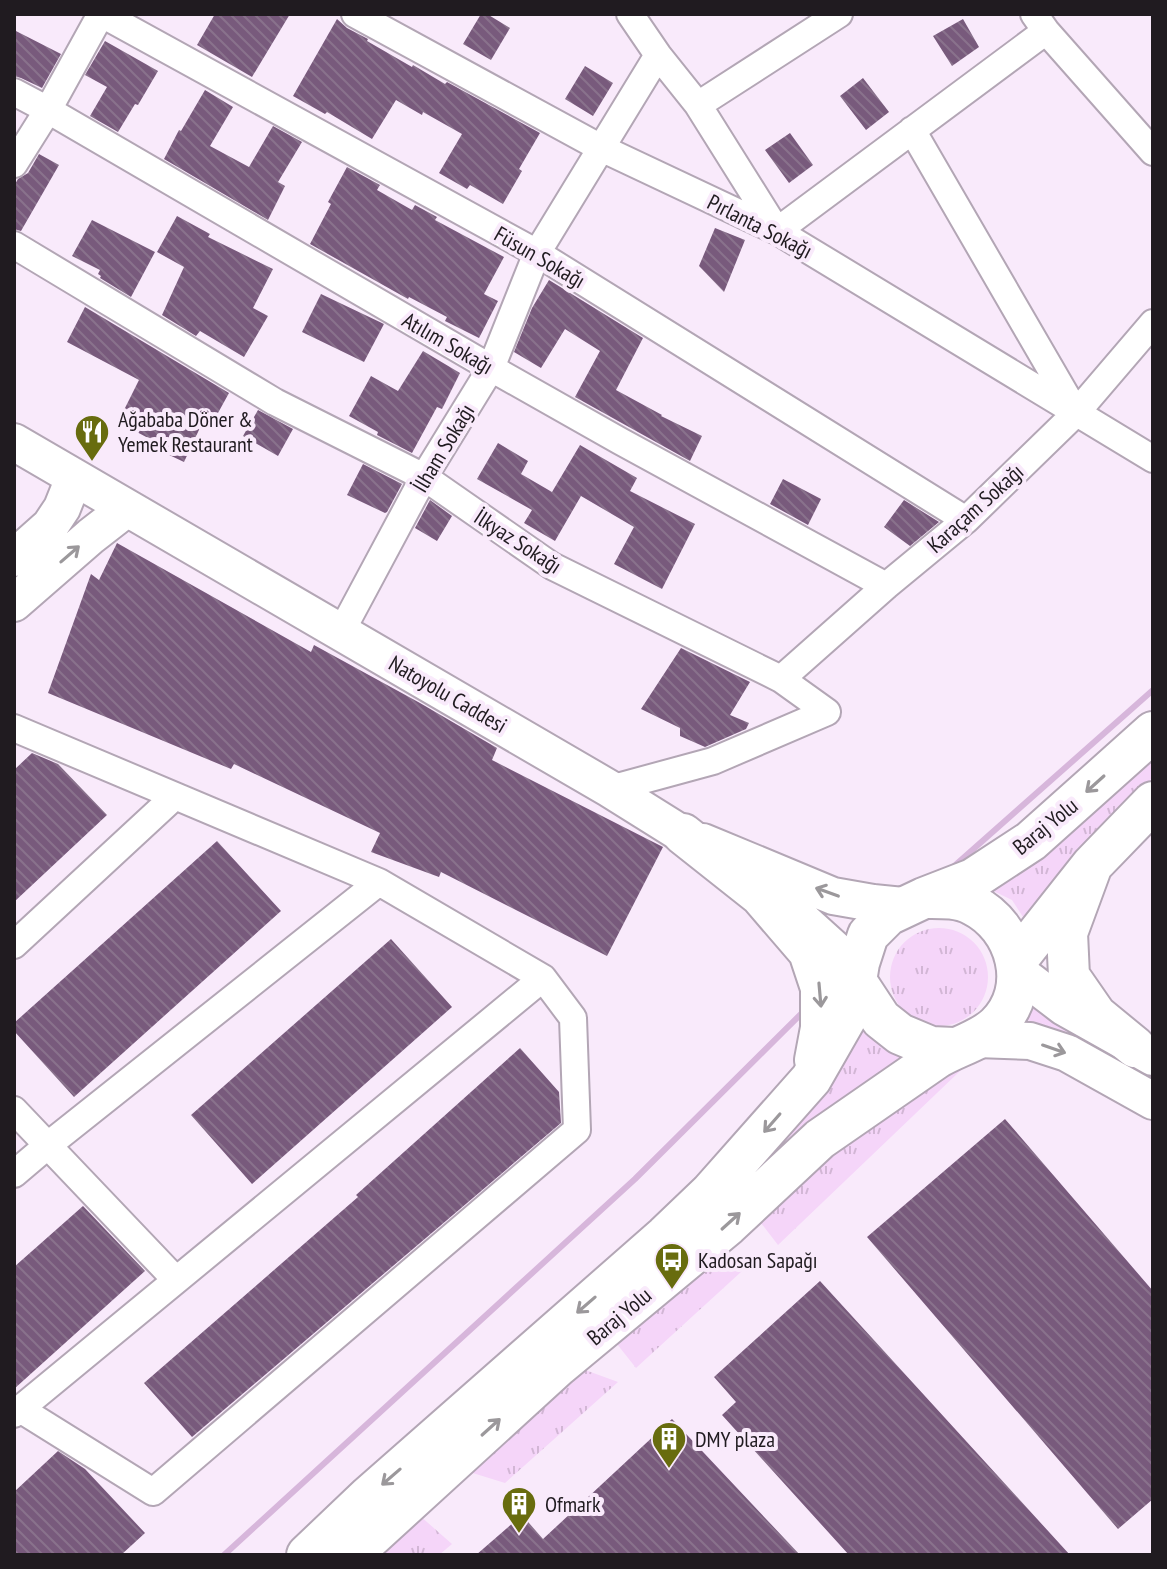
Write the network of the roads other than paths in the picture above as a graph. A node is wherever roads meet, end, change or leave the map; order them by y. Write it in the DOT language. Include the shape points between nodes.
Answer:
graph roads {
  1 [pos="102,14"];
  2 [pos="355,14"];
  3 [pos="630,14"];
  4 [pos="839,14"];
  5 [pos="1040,23"];
  6 [pos="658,55"];
  7 [pos="14,92"];
  8 [pos="698,105"];
  9 [pos="48,110"];
  10 [pos="912,130"];
  11 [pos="601,148"];
  12 [pos="1153,152"];
  13 [pos="14,164"];
  14 [pos="777,231"];
  15 [pos="14,245"];
  16 [pos="537,253"];
  17 [pos="1153,323"];
  18 [pos="491,368"];
  19 [pos="1076,413"];
  20 [pos="14,442"];
  21 [pos="1153,459"];
  22 [pos="424,477"];
  23 [pos="74,478"];
  24 [pos="127,508"];
  25 [pos="966,520"];
  26 [pos="14,558"];
  27 [pos="886,586"];
  28 [pos="14,603"];
  29 [pos="341,632"];
  30 [pos="781,679"];
  31 [pos="14,728"];
  32 [pos="1153,732"];
  33 [pos="610,789"];
  34 [pos="175,796"];
  35 [pos="1153,802"];
  36 [pos="683,834"];
  37 [pos="1092,865"];
  38 [pos="379,882"];
  39 [pos="913,902"];
  40 [pos="14,945"];
  41 [pos="1017,966"];
  42 [pos="543,978"];
  43 [pos="859,985"];
  44 [pos="965,1043"];
  45 [pos="1144,1052"];
  46 [pos="811,1079"];
  47 [pos="1153,1101"];
  48 [pos="14,1110"];
  49 [pos="47,1146"];
  50 [pos="14,1174"];
  51 [pos="176,1280"];
  52 [pos="17,1412"];
  53 [pos="307,1555"];
  54 [pos="351,1555"];
  1 -- 9 [label="street"];
  1 -- 16 [label="street, Füsun Sokağı"];
  2 -- 11 [label="street, Pırlanta Sokağı"];
  3 -- 6 [label="street"];
  4 -- 8 [label="street"];
  5 -- 10 [label="street"];
  5 -- 12 [label="street"];
  6 -- 8 [label="street"];
  6 -- 11 [label="street, İlham Sokağı"];
  7 -- 9 [label="street, Atılım Sokağı"];
  8 -- 14 [label="street"];
  9 -- 13 [label="street"];
  9 -- 18 [label="street, Atılım Sokağı"];
  10 -- 14 [label="street"];
  10 -- 19 [label="street"];
  11 -- 14 [label="street, Pırlanta Sokağı"];
  11 -- 16 [label="street, İlham Sokağı"];
  14 -- 19 [label="street, Pırlanta Sokağı"];
  15 -- 22 [label="street, İlkyaz Sokağı" via="275,402"];
  16 -- 18 [label="street, İlham Sokağı"];
  16 -- 25 [label="street, Füsun Sokağı"];
  17 -- 19 [label="street, Karaçam Sokağı"];
  18 -- 22 [label="street, İlham Sokağı"];
  18 -- 27 [label="street, Atılım Sokağı"];
  19 -- 21 [label="street, Pırlanta Sokağı"];
  19 -- 25 [label="street, Karaçam Sokağı"];
  20 -- 23 [label="main road, Natoyolu Caddesi"];
  22 -- 29 [label="street, İlham Sokağı"];
  22 -- 30 [label="street, İlkyaz Sokağı" via="552,566"];
  23 -- 24 [label="main road, Natoyolu Caddesi"];
  23 -- 26 [label="main road" via="50,526"];
  28 -- 24 [label="main road, one-way"];
  24 -- 29 [label="main road, Natoyolu Caddesi"];
  25 -- 27 [label="street, Karaçam Sokağı"];
  27 -- 30 [label="street, Karaçam Sokağı"];
  29 -- 33 [label="main road, Natoyolu Caddesi"];
  30 -- 33 [label="street, İlkyaz Sokağı" via="827,712 713,761"];
  31 -- 34 [label="street"];
  32 -- 39 [label="main road, Baraj Yolu, one-way" via="1031,841 973,879"];
  33 -- 36 [label="main road, Natoyolu Caddesi"];
  34 -- 38 [label="street"];
  34 -- 40 [label="street"];
  35 -- 37 [label="main road"];
  39 -- 36 [label="main road, one-way" via="833,896"];
  36 -- 43 [label="main road, Natoyolu Caddesi" via="798,915 842,956"];
  36 -- 46 [label="main road, one-way" via="760,895 809,952 821,988 821,1028"];
  37 -- 41 [label="main road"];
  37 -- 45 [label="main road" via="1067,933 1069,976 1096,1015"];
  38 -- 42 [label="street"];
  38 -- 49 [label="street"];
  39 -- 41 [label="main road" via="946,898 972,904 994,920 1010,943"];
  39 -- 43 [label="main road" via="888,915 868,935"];
  41 -- 44 [label="main road" via="1011,1008 996,1026"];
  41 -- 45 [label="main road" via="1064,1007"];
  42 -- 51 [label="street"];
  42 -- 52 [label="street" via="573,1018 577,1130 153,1492"];
  43 -- 44 [label="main road" via="881,1019 900,1034 931,1047"];
  43 -- 46 [label="main road, Baraj Yolu"];
  44 -- 47 [label="main road, one-way" via="1030,1041 1067,1053"];
  54 -- 44 [label="main road, Baraj Yolu, one-way" via="558,1366 728,1225 820,1139"];
  46 -- 53 [label="main road, Baraj Yolu, one-way" via="665,1236"];
  48 -- 49 [label="street"];
  49 -- 50 [label="street"];
  49 -- 51 [label="street"];
  51 -- 52 [label="street"];
}
